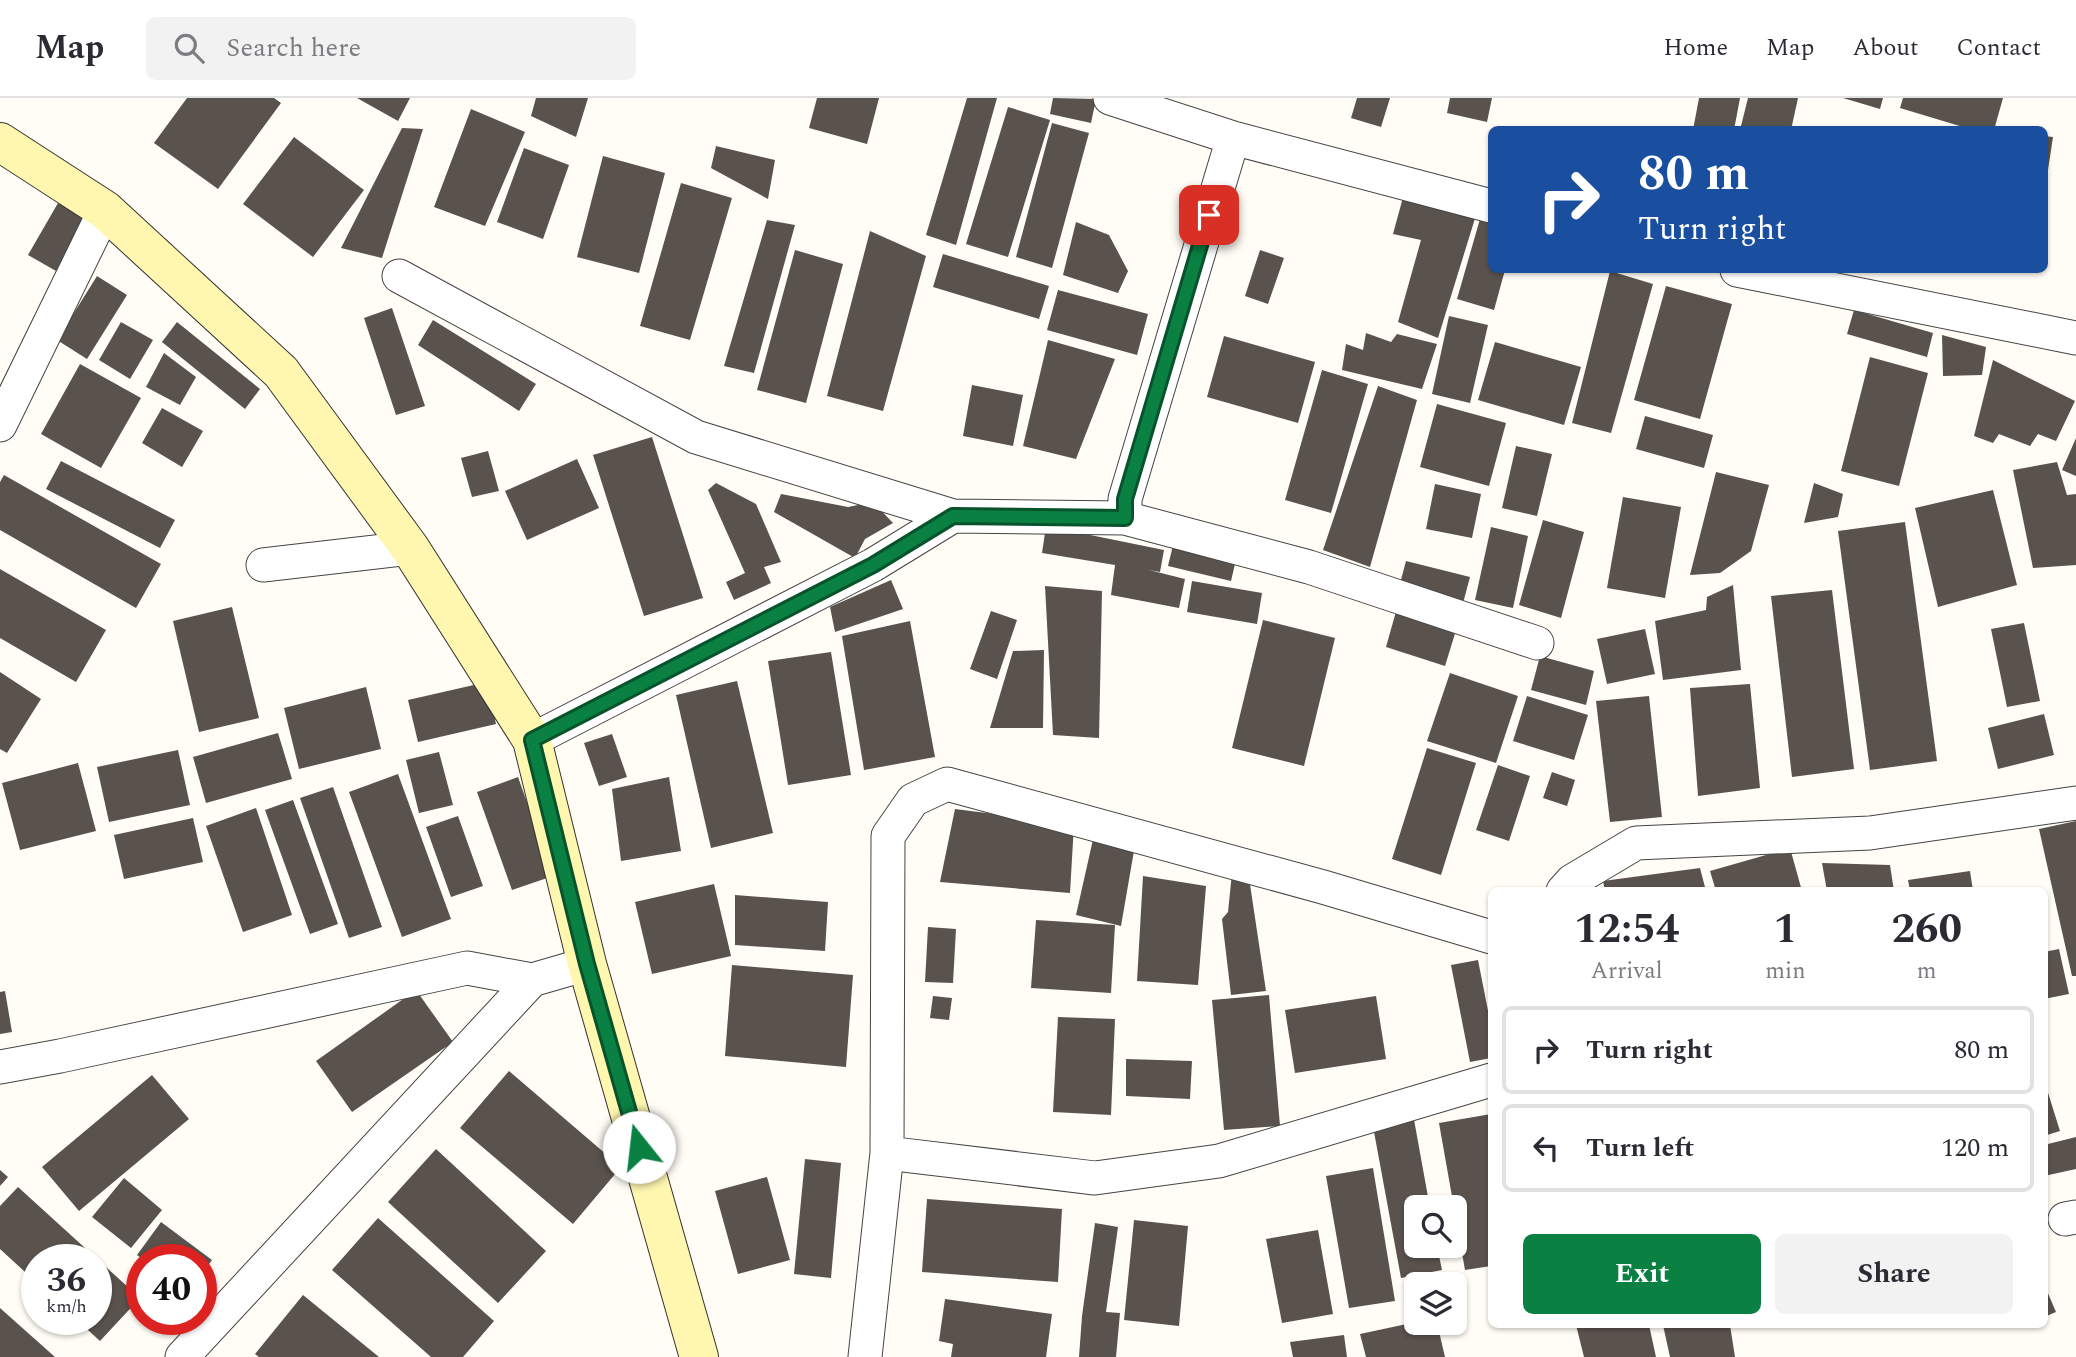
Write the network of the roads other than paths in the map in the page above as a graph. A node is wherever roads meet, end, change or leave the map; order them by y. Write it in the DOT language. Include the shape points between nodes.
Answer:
graph roads {
  1 [pos="1110,98"];
  2 [pos="1233,138"];
  3 [pos="0,142"];
  4 [pos="1488,205"];
  5 [pos="105,210"];
  6 [pos="1752,273"];
  7 [pos="399,276"];
  8 [pos="2076,338"];
  9 [pos="0,425"];
  10 [pos="953,516"];
  11 [pos="1125,518"];
  12 [pos="410,548"];
  13 [pos="263,565"];
  14 [pos="1537,643"];
  15 [pos="532,740"];
  16 [pos="2076,803"];
  17 [pos="1567,887"];
  18 [pos="1488,936"];
  19 [pos="587,964"];
  20 [pos="532,981"];
  21 [pos="0,1067"];
  22 [pos="1488,1081"];
  23 [pos="887,1153"];
  24 [pos="182,1357"];
  25 [pos="699,1357"];
  26 [pos="864,1357"];
  1 -- 2 [label="street"];
  2 -- 4 [label="street"];
  2 -- 11 [label="street" via="1125,499"];
  3 -- 5 [label="street"];
  5 -- 9 [label="street"];
  5 -- 12 [label="street" via="281,372"];
  6 -- 8 [label="street"];
  7 -- 10 [label="street" via="696,437"];
  10 -- 11 [label="street"];
  10 -- 15 [label="street" via="873,565"];
  11 -- 14 [label="street" via="1309,567"];
  12 -- 13 [label="street"];
  12 -- 15 [label="street"];
  15 -- 19 [label="street"];
  16 -- 17 [label="street" via="1870,833 1636,843"];
  18 -- 23 [label="street" via="947,785 913,800 888,836"];
  19 -- 20 [label="street"];
  19 -- 25 [label="street"];
  20 -- 21 [label="street" via="467,968"];
  20 -- 24 [label="street"];
  22 -- 23 [label="street" via="1219,1161 1095,1178"];
  23 -- 26 [label="street"];
}
